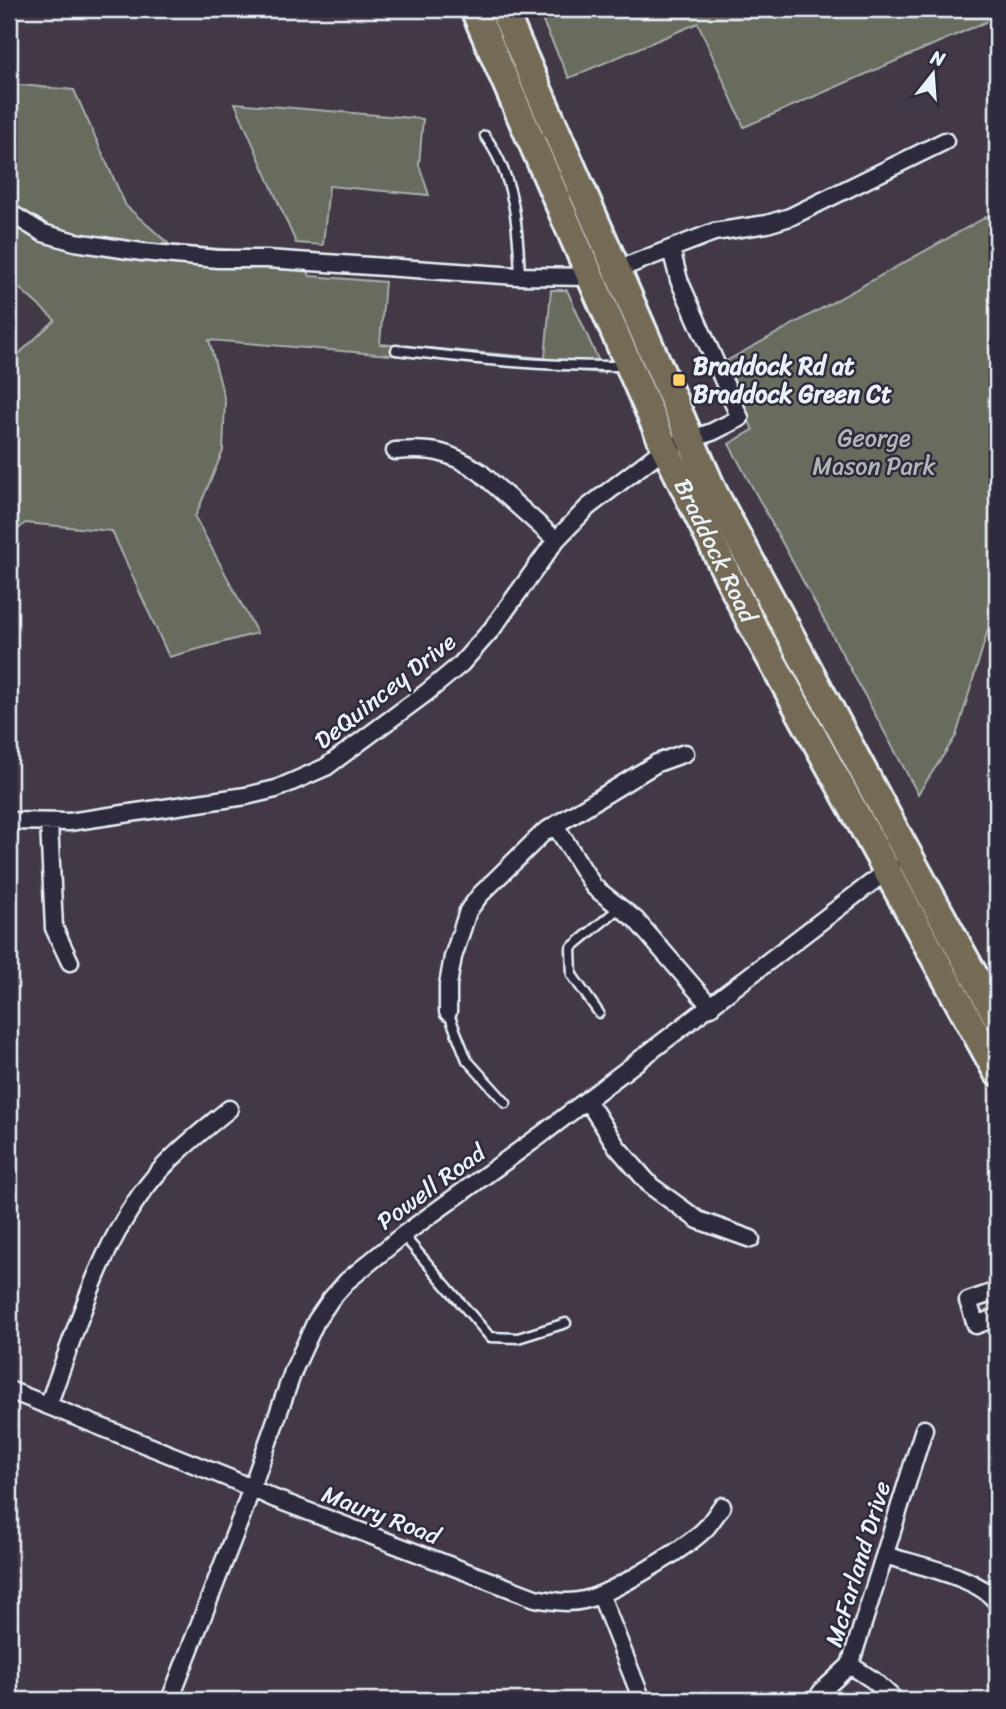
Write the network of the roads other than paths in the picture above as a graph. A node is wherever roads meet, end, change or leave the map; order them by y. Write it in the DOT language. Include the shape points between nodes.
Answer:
graph roads {
  1 [pos="474,9"];
  2 [pos="503,9"];
  3 [pos="485,136"];
  4 [pos="945,141"];
  5 [pos="11,215"];
  6 [pos="671,249"];
  7 [pos="616,270"];
  8 [pos="520,276"];
  9 [pos="591,277"];
  10 [pos="396,350"];
  11 [pos="629,366"];
  12 [pos="692,440"];
  13 [pos="666,448"];
  14 [pos="395,451"];
  15 [pos="556,540"];
  16 [pos="685,753"];
  17 [pos="9,821"];
  18 [pos="49,823"];
  19 [pos="555,825"];
  20 [pos="899,864"];
  21 [pos="619,908"];
  22 [pos="71,962"];
  23 [pos="711,1006"];
  24 [pos="448,1012"];
  25 [pos="599,1013"];
  26 [pos="997,1017"];
  27 [pos="997,1072"];
  28 [pos="587,1101"];
  29 [pos="506,1103"];
  30 [pos="229,1109"];
  31 [pos="403,1235"];
  32 [pos="751,1240"];
  33 [pos="997,1291"];
  34 [pos="997,1317"];
  35 [pos="566,1323"];
  36 [pos="9,1390"];
  37 [pos="48,1405"];
  38 [pos="924,1429"];
  39 [pos="251,1488"];
  40 [pos="722,1506"];
  41 [pos="885,1555"];
  42 [pos="601,1596"];
  43 [pos="997,1603"];
  44 [pos="850,1665"];
  45 [pos="170,1700"];
  46 [pos="642,1700"];
  47 [pos="816,1700"];
  48 [pos="895,1700"];
  1 -- 9 [label="main road, Braddock Road"];
  2 -- 7 [label="main road, Braddock Road"];
  3 -- 8 [label="lane" via="496,151 510,189 518,223"];
  4 -- 6 [label="street" via="790,217 714,232"];
  5 -- 8 [label="street" via="43,233 142,252"];
  6 -- 7 [label="street"];
  6 -- 12 [label="street, DeQuincey Drive" via="679,280 740,418"];
  7 -- 12 [label="main road, Braddock Road"];
  8 -- 9 [label="street"];
  9 -- 11 [label="main road, Braddock Road"];
  10 -- 11 [label="lane" via="575,367"];
  11 -- 13 [label="main road, Braddock Road"];
  12 -- 13 [label="street, DeQuincey Drive"];
  12 -- 20 [label="main road, Braddock Road"];
  13 -- 15 [label="street, DeQuincey Drive" via="598,499"];
  13 -- 20 [label="main road, Braddock Road" via="749,619"];
  14 -- 15 [label="street" via="438,450 467,463"];
  15 -- 18 [label="street, DeQuincey Drive" via="461,664 326,767 276,789 246,796"];
  16 -- 19 [label="street" via="657,763"];
  17 -- 18 [label="street, DeQuincey Drive"];
  18 -- 22 [label="street" via="54,928"];
  19 -- 21 [label="street" via="594,887"];
  19 -- 24 [label="street" via="498,875 468,911 453,957"];
  20 -- 23 [label="street, Powell Road"];
  20 -- 26 [label="main road, Braddock Road"];
  20 -- 27 [label="main road, Braddock Road"];
  21 -- 23 [label="street" via="636,920"];
  21 -- 25 [label="lane" via="571,948 572,975"];
  23 -- 28 [label="street, Powell Road"];
  24 -- 29 [label="lane" via="467,1060"];
  28 -- 31 [label="street, Powell Road"];
  28 -- 32 [label="street" via="617,1147 651,1186 698,1220"];
  30 -- 37 [label="street" via="166,1164 134,1205 108,1250"];
  31 -- 35 [label="lane" via="490,1337 518,1338"];
  31 -- 39 [label="street, Powell Road" via="347,1281 316,1321"];
  33 -- 34 [label="street" via="968,1301 976,1325"];
  36 -- 37 [label="street, Maury Road"];
  37 -- 39 [label="street, Maury Road"];
  38 -- 41 [label="street, McFarland Drive"];
  39 -- 42 [label="street, Maury Road" via="535,1598 573,1602"];
  39 -- 45 [label="street, Powell Road"];
  40 -- 42 [label="street, Maury Road" via="692,1541"];
  41 -- 43 [label="street" via="978,1584"];
  41 -- 44 [label="street, McFarland Drive"];
  42 -- 46 [label="street"];
  44 -- 47 [label="street, McFarland Drive"];
  44 -- 48 [label="street"];
}
